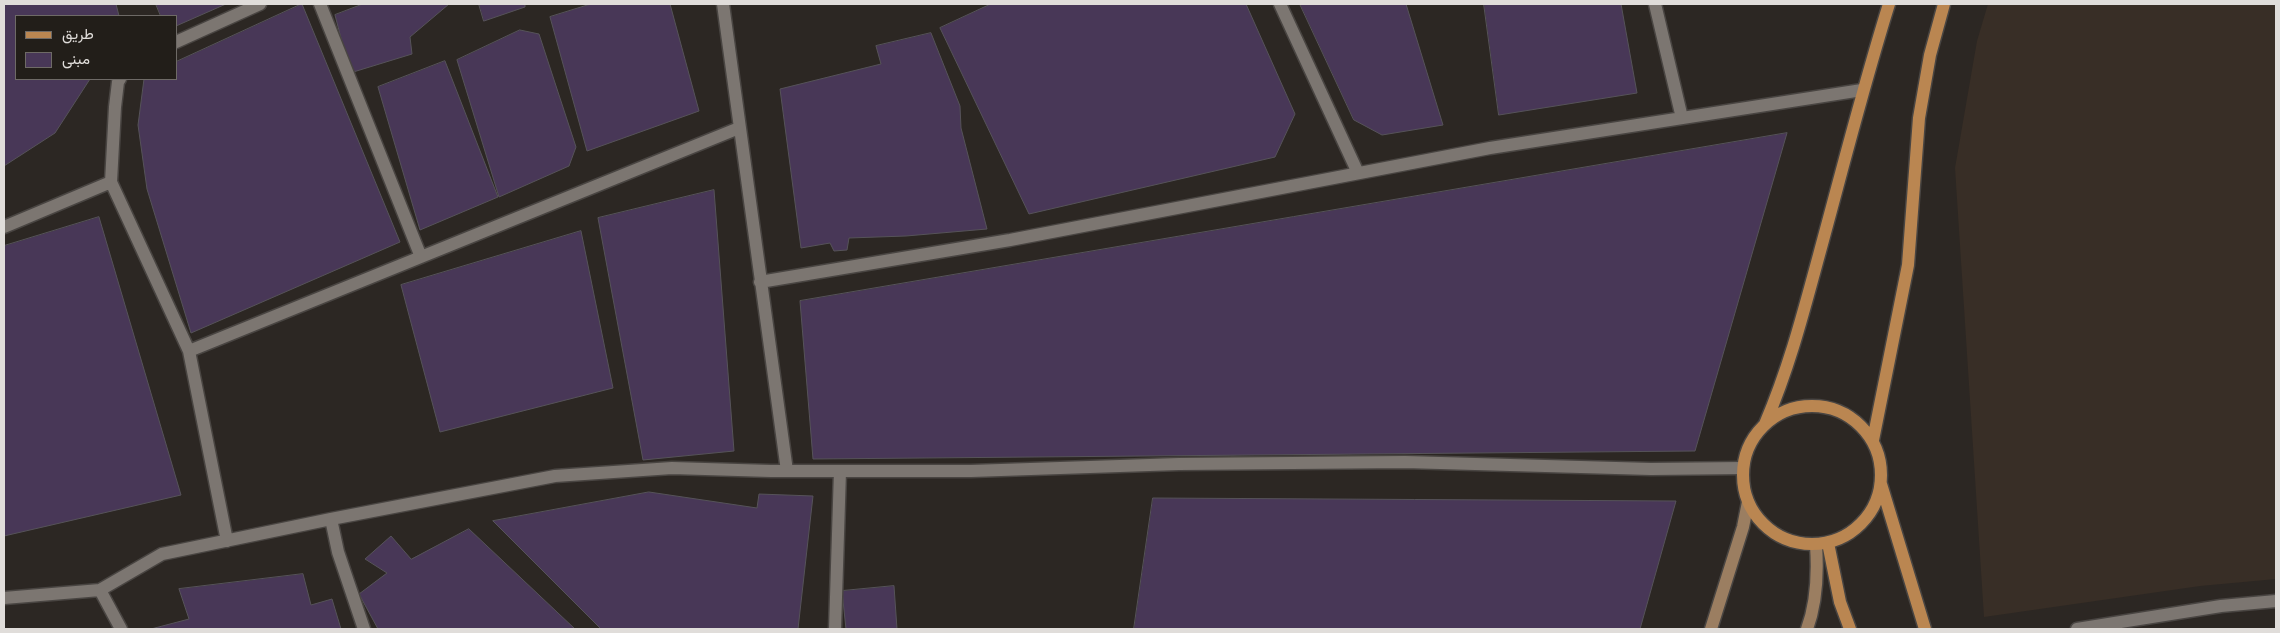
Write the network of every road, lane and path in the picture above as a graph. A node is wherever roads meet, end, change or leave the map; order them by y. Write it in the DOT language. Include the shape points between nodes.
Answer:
graph roads {
  1 [pos="260,4"];
  2 [pos="320,4"];
  3 [pos="723,4"];
  4 [pos="1280,4"];
  5 [pos="1655,4"];
  6 [pos="1889,4"];
  7 [pos="1944,4"];
  8 [pos="178,41"];
  9 [pos="119,80"];
  10 [pos="1862,90"];
  11 [pos="1682,118"];
  12 [pos="738,128"];
  13 [pos="1358,173"];
  14 [pos="111,182"];
  15 [pos="4,227"];
  16 [pos="422,257"];
  17 [pos="760,282"];
  18 [pos="190,351"];
  19 [pos="1765,424"];
  20 [pos="1873,440"];
  21 [pos="1743,468"];
  22 [pos="787,471"];
  23 [pos="840,471"];
  24 [pos="1881,484"];
  25 [pos="1748,502"];
  26 [pos="331,518"];
  27 [pos="227,541"];
  28 [pos="1822,544"];
  29 [pos="100,590"];
  30 [pos="4,598"];
  31 [pos="2276,600"];
  32 [pos="121,629"];
  33 [pos="364,629"];
  34 [pos="834,629"];
  35 [pos="1711,629"];
  36 [pos="1807,629"];
  37 [pos="1850,629"];
  38 [pos="1925,629"];
  39 [pos="2077,629"];
  1 -- 8 [label="street"];
  2 -- 16 [label="street"];
  3 -- 12 [label="street"];
  4 -- 13 [label="street"];
  5 -- 11 [label="street"];
  6 -- 10 [label="main road"];
  7 -- 20 [label="main road" via="1930,55 1919,118 1908,265"];
  9 -- 14 [label="street"];
  10 -- 11 [label="street"];
  10 -- 19 [label="main road" via="1784,380"];
  11 -- 13 [label="street" via="1490,148"];
  12 -- 16 [label="street"];
  12 -- 17 [label="street"];
  13 -- 17 [label="street" via="1020,238"];
  14 -- 15 [label="street"];
  14 -- 18 [label="street"];
  16 -- 18 [label="street"];
  17 -- 22 [label="street"];
  18 -- 27 [label="street"];
  19 -- 20 [label="main road" via="1781,412 1801,406 1822,406 1848,416"];
  19 -- 21 [label="main road" via="1754,437"];
  20 -- 24 [label="main road" via="1882,469"];
  21 -- 23 [label="street" via="1650,470 1405,462"];
  21 -- 25 [label="main road"];
  22 -- 23 [label="street"];
  22 -- 26 [label="street" via="672,468 555,476"];
  23 -- 34 [label="street"];
  24 -- 28 [label="main road" via="1876,504 1864,522 1848,535"];
  24 -- 38 [label="main road"];
  25 -- 28 [label="main road" via="1775,534 1795,542"];
  25 -- 35 [label="street"];
  26 -- 27 [label="street"];
  26 -- 33 [label="street" via="338,552"];
  27 -- 29 [label="street" via="162,554"];
  28 -- 36 [label="street" via="1816,595"];
  28 -- 37 [label="main road"];
  29 -- 30 [label="street"];
  29 -- 32 [label="street"];
  31 -- 39 [label="street"];
}
